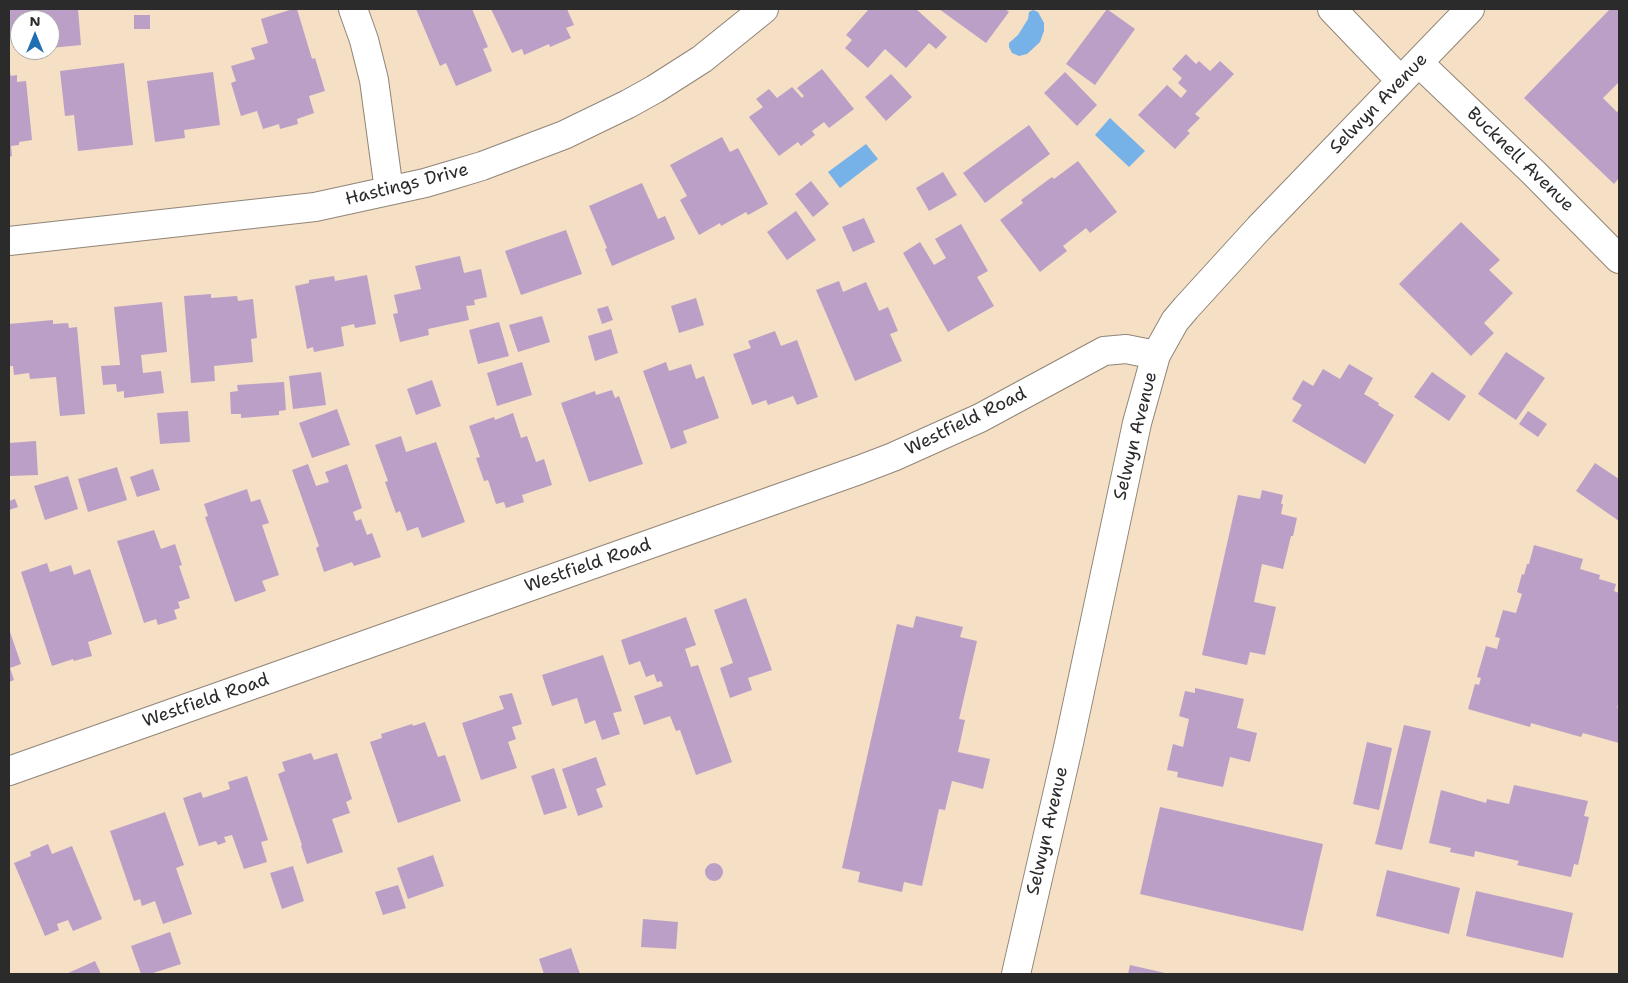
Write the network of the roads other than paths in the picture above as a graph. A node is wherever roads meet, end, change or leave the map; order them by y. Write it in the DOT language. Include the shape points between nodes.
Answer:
graph roads {
  1 [pos="352,9"];
  2 [pos="764,9"];
  3 [pos="1332,9"];
  4 [pos="1470,9"];
  5 [pos="1410,72"];
  6 [pos="390,191"];
  7 [pos="9,242"];
  8 [pos="1619,259"];
  9 [pos="1156,355"];
  10 [pos="9,771"];
  11 [pos="1016,974"];
  1 -- 6 [label="street" via="374,80"];
  2 -- 6 [label="street, Hastings Drive" via="680,74 595,120 482,166"];
  3 -- 5 [label="street, Bucknell Avenue"];
  4 -- 5 [label="street, Selwyn Avenue"];
  5 -- 8 [label="street, Bucknell Avenue" via="1534,173"];
  5 -- 9 [label="street, Selwyn Avenue" via="1186,308"];
  6 -- 7 [label="street, Hastings Drive" via="315,207"];
  9 -- 10 [label="street, Westfield Road" via="1126,349 1104,351 1011,402 893,457"];
  9 -- 11 [label="street, Selwyn Avenue" via="1138,423"];
}
